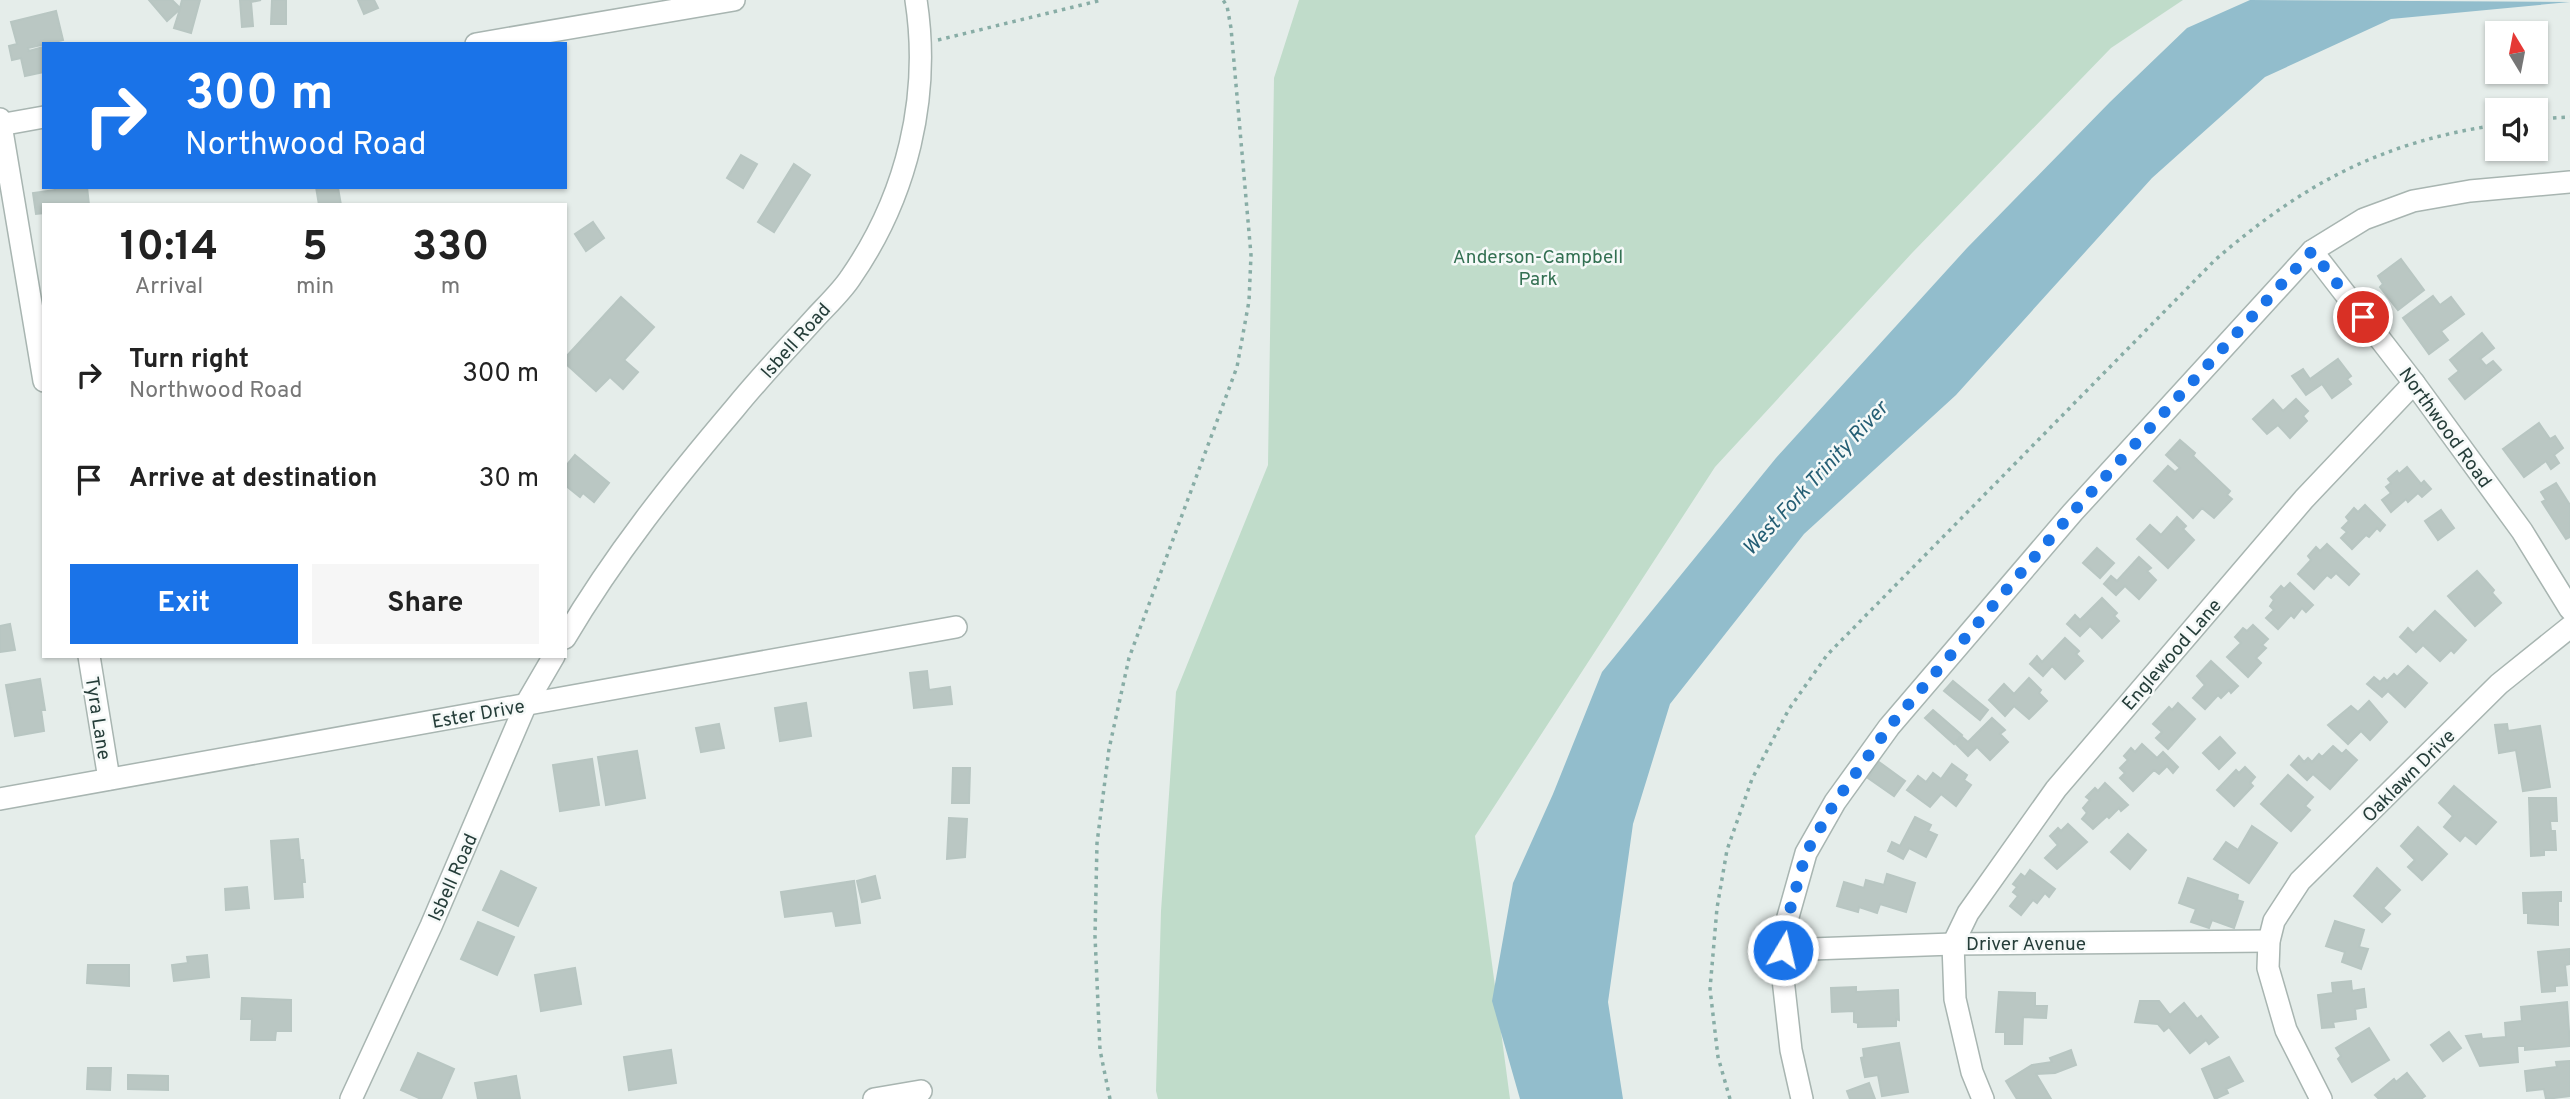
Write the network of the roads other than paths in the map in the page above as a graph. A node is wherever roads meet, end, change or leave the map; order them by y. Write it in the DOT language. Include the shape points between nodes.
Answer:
graph roads {
  1 [pos="734,0"];
  2 [pos="916,0"];
  3 [pos="488,42"];
  4 [pos="42,117"];
  5 [pos="1,123"];
  6 [pos="2570,182"];
  7 [pos="2312,251"];
  8 [pos="42,368"];
  9 [pos="2414,383"];
  10 [pos="2570,609"];
  11 [pos="956,627"];
  12 [pos="2570,627"];
  13 [pos="567,635"];
  14 [pos="89,658"];
  15 [pos="553,658"];
  16 [pos="526,704"];
  17 [pos="109,779"];
  18 [pos="0,799"];
  19 [pos="2269,941"];
  20 [pos="1954,944"];
  21 [pos="1783,950"];
  22 [pos="921,1091"];
  23 [pos="351,1099"];
  24 [pos="874,1099"];
  25 [pos="1802,1099"];
  26 [pos="1983,1099"];
  27 [pos="2320,1099"];
  1 -- 3 [label="street"];
  2 -- 13 [label="street, Isbell Road" via="922,44 919,103 910,151 892,205 851,278 669,487"];
  4 -- 5 [label="street"];
  5 -- 8 [label="street"];
  6 -- 7 [label="street" via="2413,201 2364,219"];
  7 -- 9 [label="street, Northwood Road"];
  7 -- 21 [label="street" via="2073,512 1889,727 1835,802 1806,853"];
  9 -- 10 [label="street, Northwood Road" via="2522,531"];
  9 -- 20 [label="street, Englewood Lane" via="2304,499 2056,789 1968,913"];
  11 -- 16 [label="street, Ester Drive"];
  12 -- 19 [label="street, Oaklawn Drive" via="2499,684 2300,881 2274,921"];
  14 -- 17 [label="street, Tyra Lane"];
  15 -- 16 [label="street, Isbell Road"];
  16 -- 17 [label="street, Ester Drive"];
  16 -- 23 [label="street, Isbell Road"];
  17 -- 18 [label="street, Ester Drive"];
  19 -- 20 [label="street, Driver Avenue"];
  19 -- 27 [label="street" via="2268,968 2287,1030"];
  20 -- 21 [label="street, Driver Avenue"];
  20 -- 26 [label="street" via="1955,999"];
  21 -- 25 [label="street" via="1791,1050"];
  22 -- 24 [label="street"];
}
